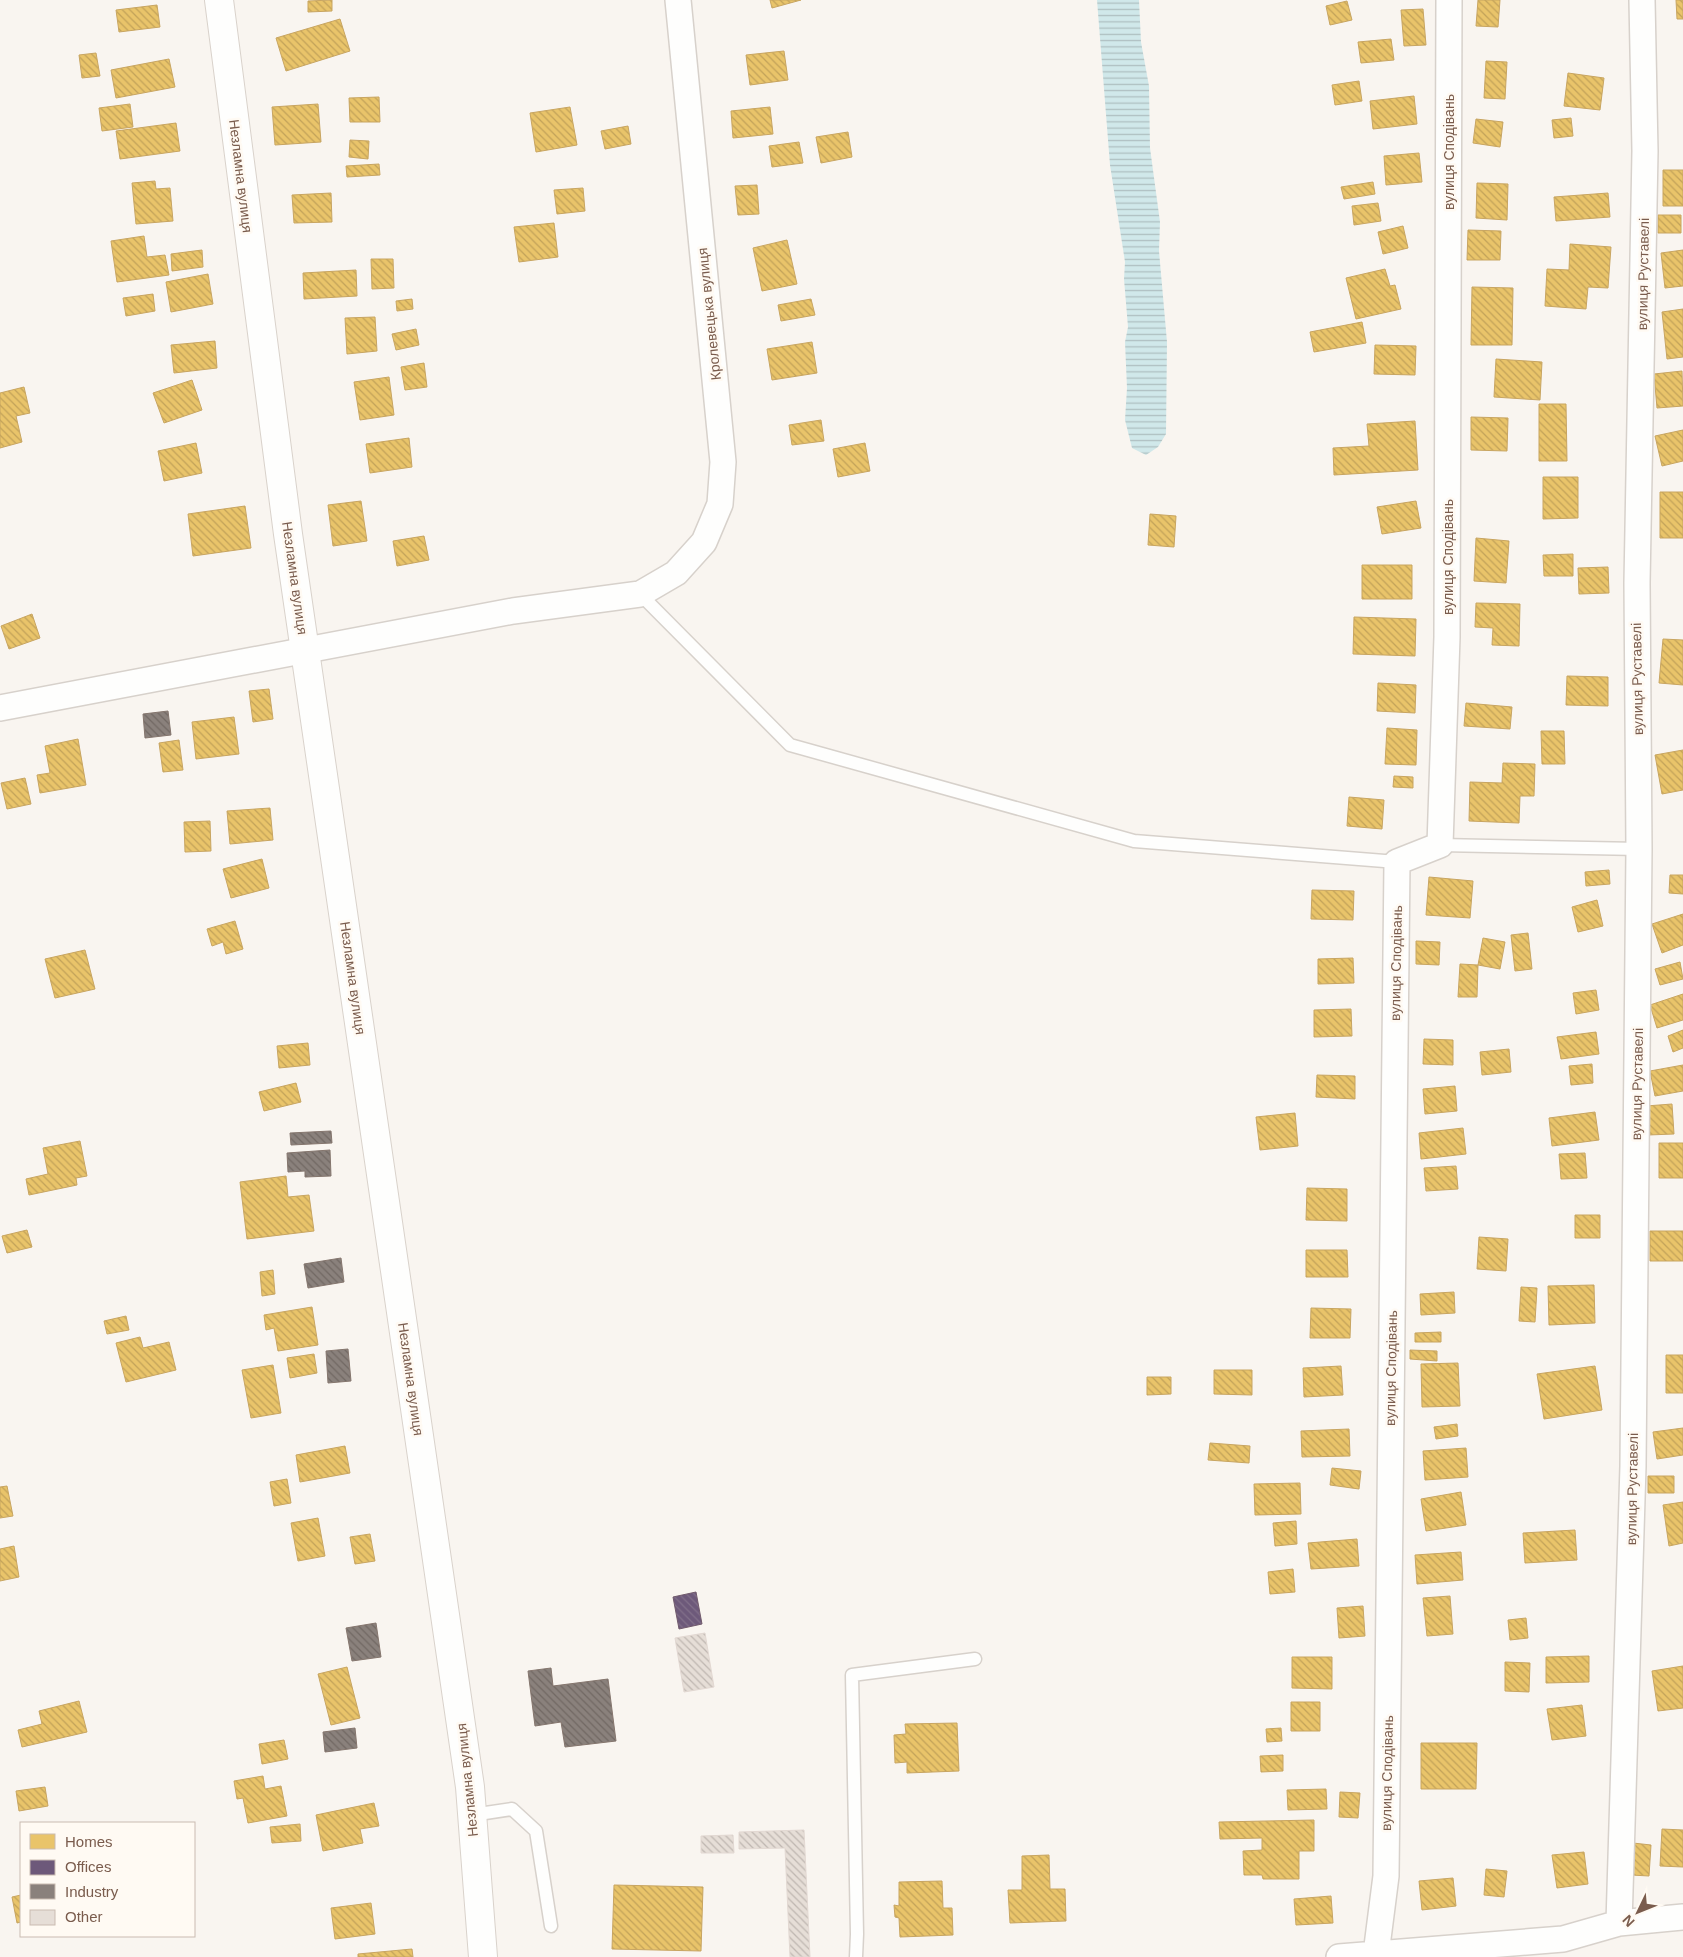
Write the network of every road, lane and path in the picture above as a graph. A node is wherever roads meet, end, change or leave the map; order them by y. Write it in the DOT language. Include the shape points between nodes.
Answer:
graph roads {
  1 [pos="219,0"];
  2 [pos="678,0"];
  3 [pos="1450,0"];
  4 [pos="1642,0"];
  5 [pos="640,594"];
  6 [pos="305,650"];
  7 [pos="0,708"];
  8 [pos="1440,845"];
  9 [pos="1639,849"];
  10 [pos="1397,862"];
  11 [pos="975,1659"];
  12 [pos="472,1814"];
  13 [pos="1683,1917"];
  14 [pos="1619,1923"];
  15 [pos="551,1926"];
  16 [pos="1376,1954"];
  17 [pos="482,1957"];
  18 [pos="856,1957"];
  19 [pos="1339,1957"];
  1 -- 6 [label="street, Незламна вулиця"];
  2 -- 5 [label="street, Кролевецька вулиця" via="723,462 720,504 704,542 676,573"];
  3 -- 8 [label="street, вулиця Сподівань" via="1447,637"];
  4 -- 9 [label="street, вулиця Руставелі" via="1645,151 1636,583"];
  5 -- 6 [label="street" via="514,611"];
  5 -- 10 [label="lane" via="790,745 1134,841"];
  6 -- 7 [label="street"];
  6 -- 12 [label="street, Незламна вулиця"];
  8 -- 9 [label="lane"];
  8 -- 10 [label="street"];
  9 -- 14 [label="street, вулиця Руставелі" via="1633,1466"];
  10 -- 16 [label="street, вулиця Сподівань" via="1386,1876"];
  11 -- 18 [label="lane" via="852,1675"];
  12 -- 15 [label="lane" via="512,1809 536,1830"];
  12 -- 17 [label="street, Незламна вулиця"];
  13 -- 14 [label="street"];
  14 -- 16 [label="street" via="1563,1939"];
  16 -- 19 [label="street"];
}
